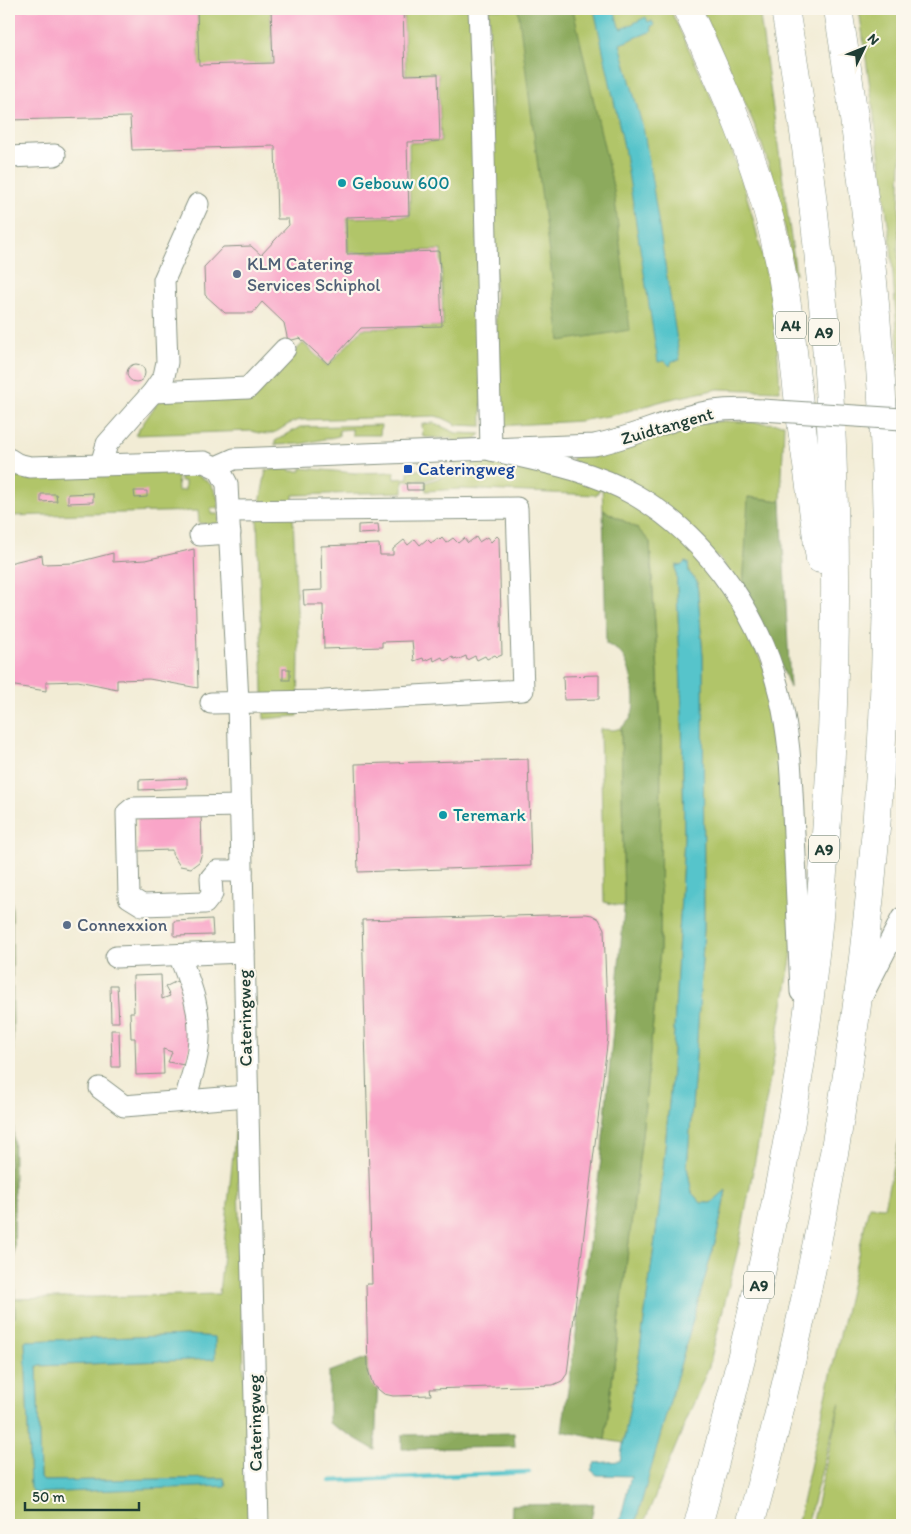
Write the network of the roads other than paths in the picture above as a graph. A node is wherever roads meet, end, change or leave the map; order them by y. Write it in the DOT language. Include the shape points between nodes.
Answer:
graph roads {
  1 [pos="479,9"];
  2 [pos="687,9"];
  3 [pos="785,9"];
  4 [pos="838,9"];
  5 [pos="55,155"];
  6 [pos="9,156"];
  7 [pos="198,204"];
  8 [pos="285,349"];
  9 [pos="153,392"];
  10 [pos="902,419"];
  11 [pos="491,450"];
  12 [pos="9,458"];
  13 [pos="100,464"];
  14 [pos="216,467"];
  15 [pos="228,511"];
  16 [pos="230,534"];
  17 [pos="200,535"];
  18 [pos="902,632"];
  19 [pos="834,658"];
  20 [pos="238,702"];
  21 [pos="211,703"];
  22 [pos="880,780"];
  23 [pos="241,806"];
  24 [pos="242,871"];
  25 [pos="902,918"];
  26 [pos="244,952"];
  27 [pos="179,955"];
  28 [pos="116,957"];
  29 [pos="858,1003"];
  30 [pos="803,1040"];
  31 [pos="100,1088"];
  32 [pos="247,1096"];
  33 [pos="185,1101"];
  34 [pos="258,1525"];
  35 [pos="698,1525"];
  36 [pos="750,1525"];
  1 -- 11 [label="street"];
  2 -- 19 [label="highway, A4" via="716,70 752,160 776,244 790,320"];
  3 -- 19 [label="highway, A9" via="808,160 828,375 834,482"];
  4 -- 22 [label="highway" via="853,100 879,350 887,544"];
  5 -- 6 [label="street"];
  7 -- 9 [label="street" via="164,280 167,362 164,376"];
  8 -- 9 [label="street" via="248,388"];
  9 -- 13 [label="street" via="107,444"];
  10 -- 11 [label="street, Zuidtangent, bridge" via="743,408 685,417 629,437 594,445"];
  11 -- 14 [label="street" via="234,458"];
  11 -- 30 [label="street, A9" via="560,465 634,495 692,540 723,576 745,610 776,680 792,770"];
  12 -- 13 [label="street" via="30,467"];
  13 -- 14 [label="street" via="199,462"];
  14 -- 15 [label="street, Cateringweg" via="226,480"];
  15 -- 16 [label="street, Cateringweg"];
  15 -- 20 [label="street" via="517,508 523,690 324,701"];
  16 -- 17 [label="street"];
  16 -- 20 [label="street, Cateringweg"];
  18 -- 22 [label="highway"];
  19 -- 30 [label="highway, A9" via="824,858"];
  20 -- 21 [label="street"];
  20 -- 23 [label="street, Cateringweg"];
  22 -- 29 [label="highway"];
  23 -- 24 [label="street, Cateringweg"];
  23 -- 24 [label="street" via="133,808 128,813 129,896 142,905 205,903 212,894 211,878 217,871"];
  24 -- 26 [label="street, Cateringweg"];
  25 -- 29 [label="street"];
  26 -- 27 [label="street"];
  26 -- 32 [label="street, Cateringweg"];
  27 -- 28 [label="street"];
  27 -- 33 [label="street" via="195,997 199,1022 198,1048"];
  29 -- 36 [label="highway" via="831,1174 811,1271"];
  30 -- 35 [label="highway, A9" via="760,1280"];
  31 -- 33 [label="street" via="124,1106"];
  32 -- 33 [label="street"];
  32 -- 34 [label="street, Cateringweg"];
}
